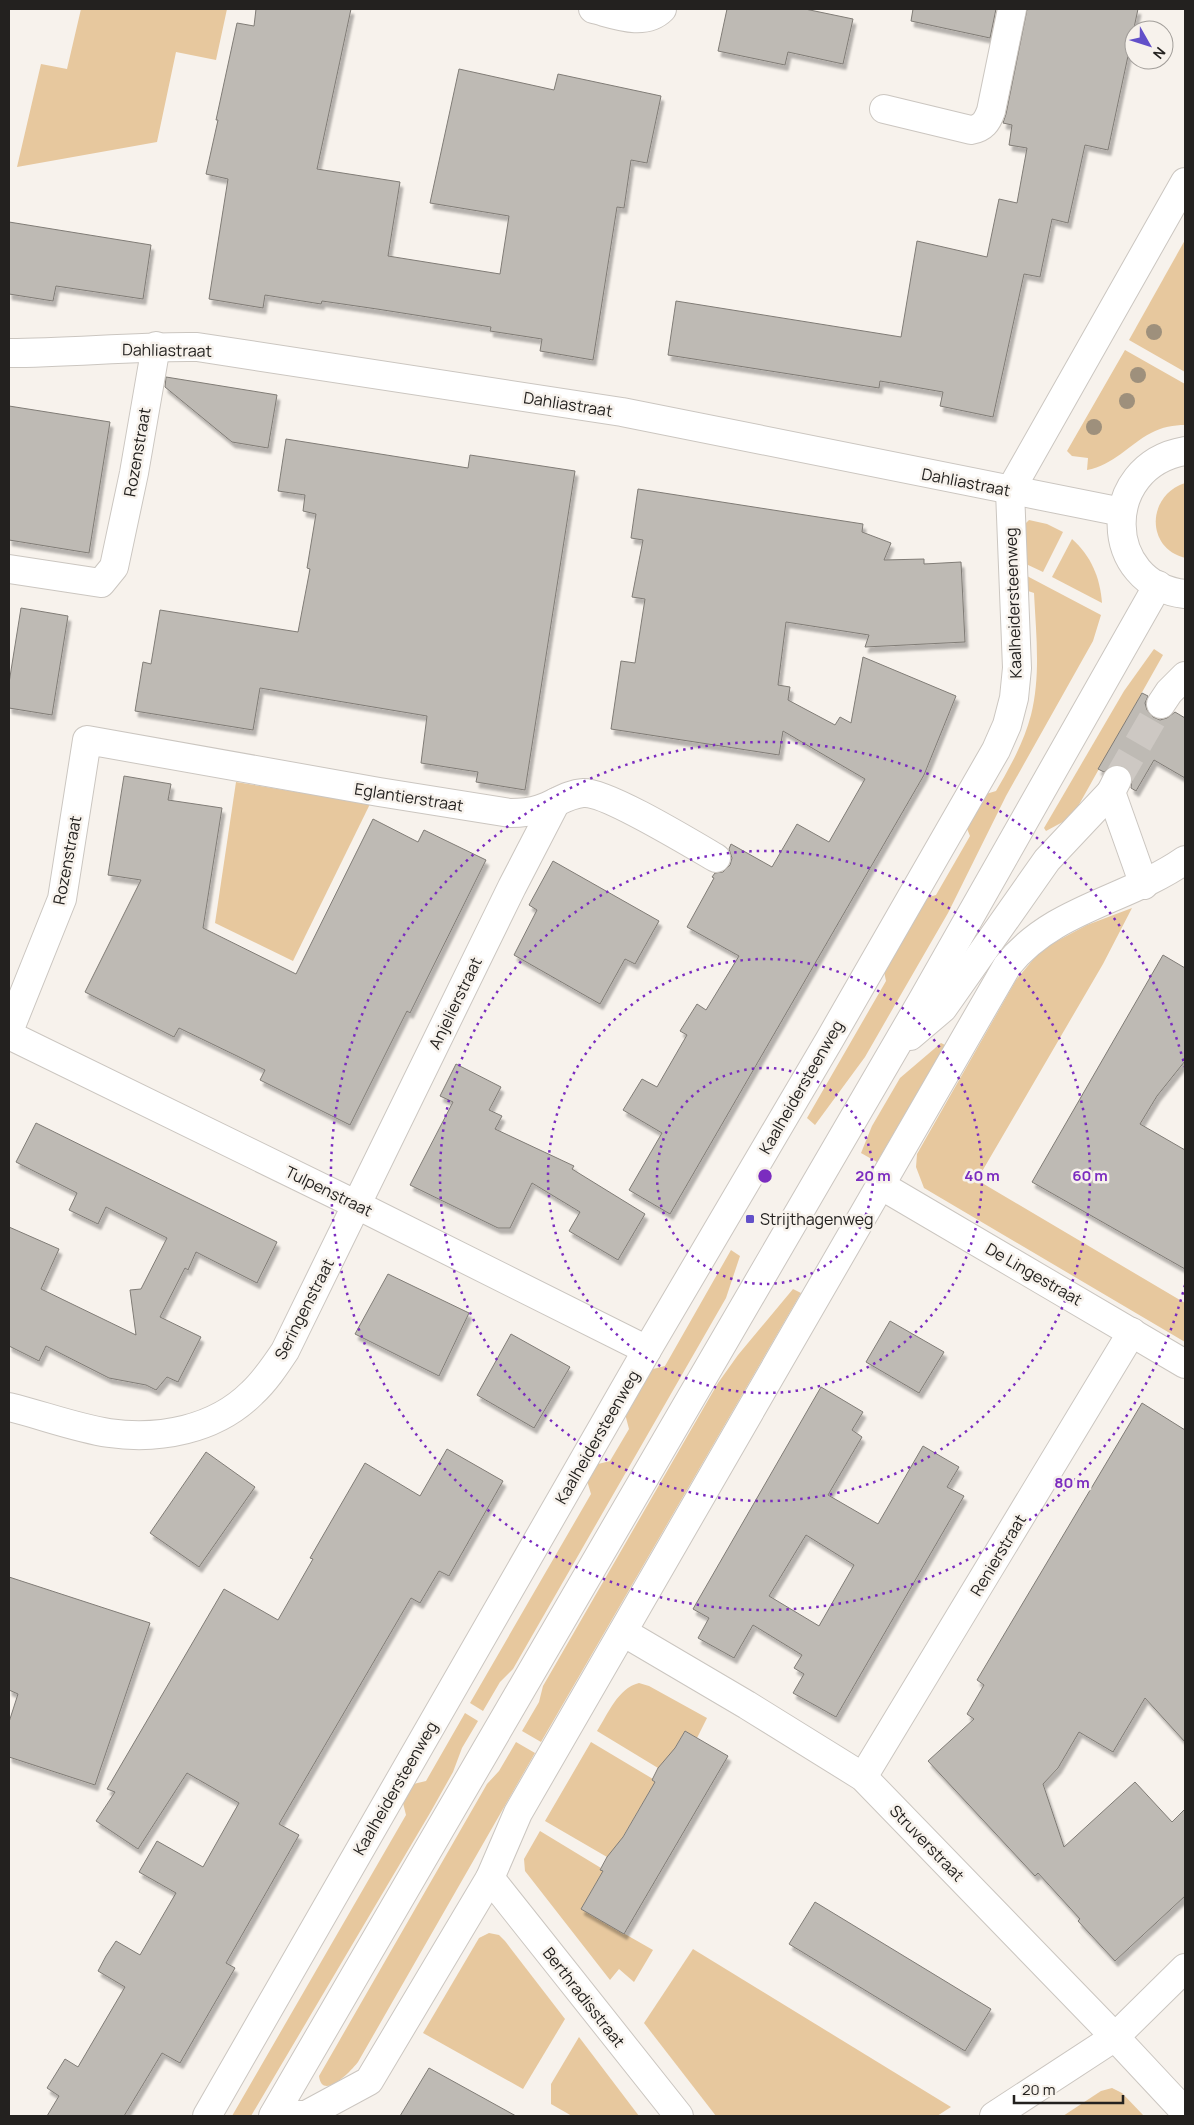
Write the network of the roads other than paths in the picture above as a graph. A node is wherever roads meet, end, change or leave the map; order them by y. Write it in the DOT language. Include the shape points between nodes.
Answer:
graph roads {
  1 [pos="593,9"];
  2 [pos="662,9"];
  3 [pos="1012,9"];
  4 [pos="884,109"];
  5 [pos="1185,182"];
  6 [pos="156,346"];
  7 [pos="9,353"];
  8 [pos="1185,451"];
  9 [pos="1010,491"];
  10 [pos="1122,512"];
  11 [pos="9,569"];
  12 [pos="1158,585"];
  13 [pos="1185,594"];
  14 [pos="1185,676"];
  15 [pos="1161,704"];
  16 [pos="87,740"];
  17 [pos="556,802"];
  18 [pos="716,858"];
  19 [pos="1181,871"];
  20 [pos="1144,885"];
  21 [pos="9,1031"];
  22 [pos="9,1035"];
  23 [pos="894,1050"];
  24 [pos="882,1186"];
  25 [pos="357,1205"];
  26 [pos="1132,1332"];
  27 [pos="647,1350"];
  28 [pos="1185,1364"];
  29 [pos="9,1407"];
  30 [pos="623,1632"];
  31 [pos="864,1777"];
  32 [pos="490,1878"];
  33 [pos="1185,1968"];
  34 [pos="1115,2037"];
  35 [pos="1185,2112"];
  36 [pos="273,2115"];
  37 [pos="207,2116"];
  38 [pos="679,2116"];
  39 [pos="994,2116"];
  1 -- 2 [label="street" via="647,18"];
  3 -- 4 [label="street" via="991,111 982,127 971,130"];
  5 -- 9 [label="street"];
  6 -- 7 [label="street, Dahliastraat"];
  6 -- 9 [label="street, Dahliastraat" via="197,347 622,412"];
  6 -- 11 [label="street, Rozenstraat" via="114,567 101,583"];
  8 -- 10 [label="street" via="1154,462 1138,475 1127,492"];
  9 -- 10 [label="street, Dahliastraat"];
  9 -- 27 [label="street, Kaalheidersteenweg" via="1017,668 1007,725 996,750 830,1039"];
  10 -- 12 [label="street" via="1123,541 1128,554 1146,577"];
  12 -- 13 [label="street"];
  12 -- 23 [label="street"];
  14 -- 15 [label="street"];
  16 -- 17 [label="street, Eglantierstraat" via="510,813 540,809"];
  16 -- 21 [label="street, Rozenstraat" via="62,899"];
  17 -- 18 [label="street, Eglantierstraat" via="572,794 586,792 608,798"];
  17 -- 25 [label="street, Anjelierstraat"];
  19 -- 20 [label="street"];
  20 -- 23 [label="street" via="1114,786 1047,860 944,1008"];
  20 -- 24 [label="street" via="1063,920 1035,936 1020,950 1007,966"];
  22 -- 25 [label="street, Tulpenstraat"];
  23 -- 36 [label="street"];
  24 -- 26 [label="street, De Lingestraat"];
  24 -- 30 [label="street"];
  25 -- 27 [label="street, Tulpenstraat"];
  25 -- 29 [label="street, Seringenstraat" via="285,1351 251,1395 226,1412 202,1425 178,1432 146,1435 108,1433"];
  26 -- 28 [label="street, De Lingestraat"];
  26 -- 31 [label="street, Renierstraat"];
  27 -- 37 [label="street, Kaalheidersteenweg"];
  30 -- 31 [label="street, Struverstraat"];
  30 -- 32 [label="street" via="518,1813"];
  31 -- 34 [label="street, Struverstraat"];
  32 -- 36 [label="street" via="370,2081 306,2115"];
  32 -- 38 [label="street, Berthradisstraat"];
  33 -- 34 [label="street"];
  34 -- 35 [label="street, Struverstraat"];
  34 -- 39 [label="street"];
}
